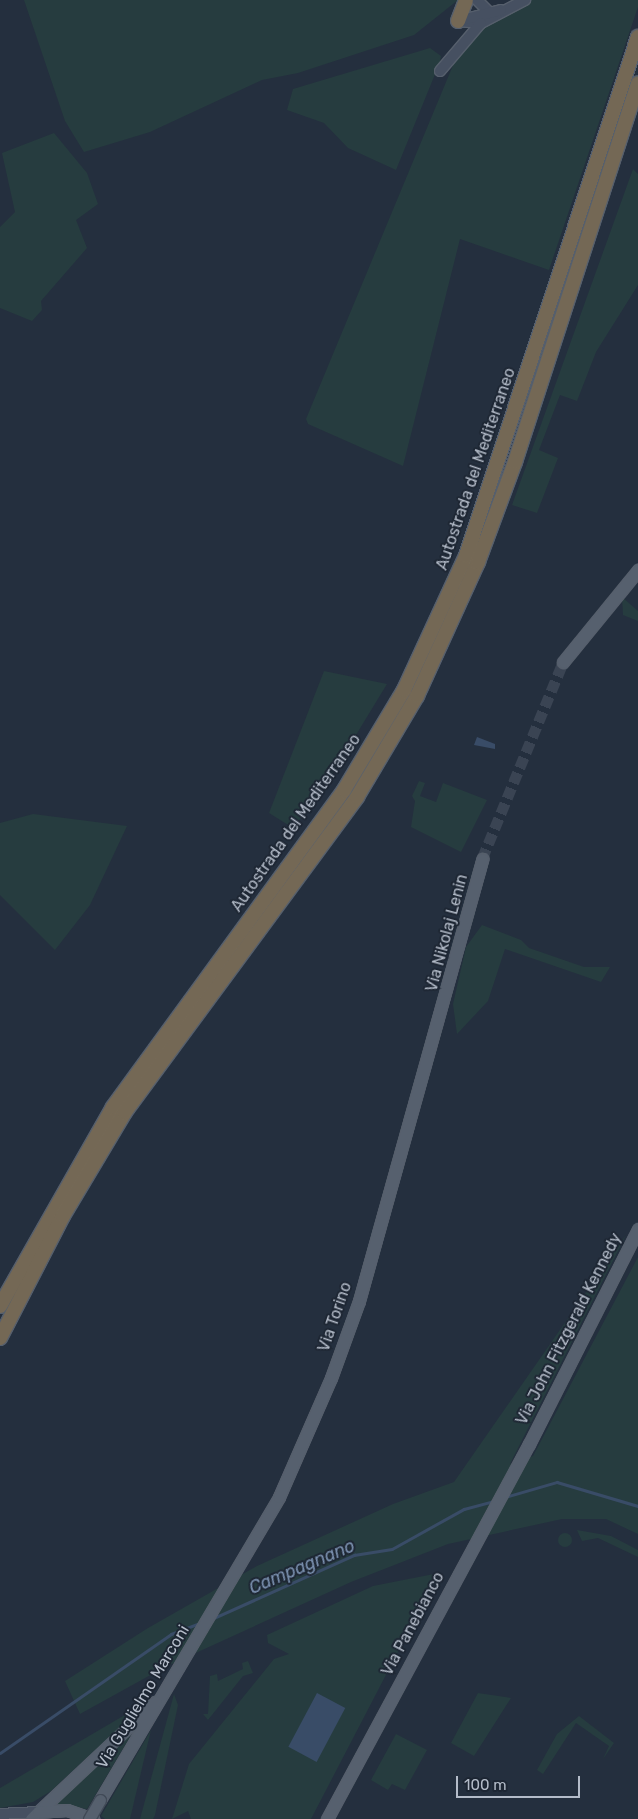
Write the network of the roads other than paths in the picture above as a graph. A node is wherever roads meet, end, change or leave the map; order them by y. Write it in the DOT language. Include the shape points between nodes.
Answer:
graph roads {
  1 [pos="466,0"];
  2 [pos="477,0"];
  3 [pos="524,0"];
  4 [pos="507,9"];
  5 [pos="488,12"];
  6 [pos="458,21"];
  7 [pos="481,23"];
  8 [pos="638,37"];
  9 [pos="440,71"];
  10 [pos="638,83"];
  11 [pos="638,570"];
  12 [pos="563,662"];
  13 [pos="482,859"];
  14 [pos="442,1015"];
  15 [pos="57,1213"];
  16 [pos="638,1229"];
  17 [pos="0,1306"];
  18 [pos="0,1338"];
  19 [pos="529,1444"];
  20 [pos="213,1610"];
  21 [pos="166,1692"];
  22 [pos="0,1814"];
  23 [pos="34,1816"];
  24 [pos="91,1819"];
  25 [pos="327,1819"];
  1 -- 6 [label="highway"];
  2 -- 5 [label="main road"];
  3 -- 4 [label="main road"];
  4 -- 5 [label="main road"];
  4 -- 7 [label="main road"];
  5 -- 6 [label="main road"];
  6 -- 7 [label="main road"];
  7 -- 9 [label="main road"];
  8 -- 15 [label="highway, Autostrada del Mediterraneo" via="476,529 427,643 344,790 113,1107"];
  10 -- 15 [label="highway, Autostrada del Mediterraneo" via="515,462 478,562 421,688 357,797 126,1112"];
  11 -- 12 [label="main road"];
  13 -- 14 [label="main road, Via Nikolaj Lenin"];
  14 -- 20 [label="main road, Via Torino" via="359,1302 279,1497"];
  15 -- 17 [label="highway, Autostrada del Mediterraneo"];
  15 -- 18 [label="highway, Autostrada del Mediterraneo"];
  16 -- 19 [label="main road, Via John Fitzgerald Kennedy"];
  19 -- 25 [label="main road, Via Panebianco"];
  20 -- 21 [label="main road, Via Guglielmo Marconi"];
  21 -- 23 [label="main road"];
  21 -- 24 [label="main road, Via Guglielmo Marconi, bridge"];
  22 -- 23 [label="main road"];
  23 -- 24 [label="main road" via="67,1810"];
}
